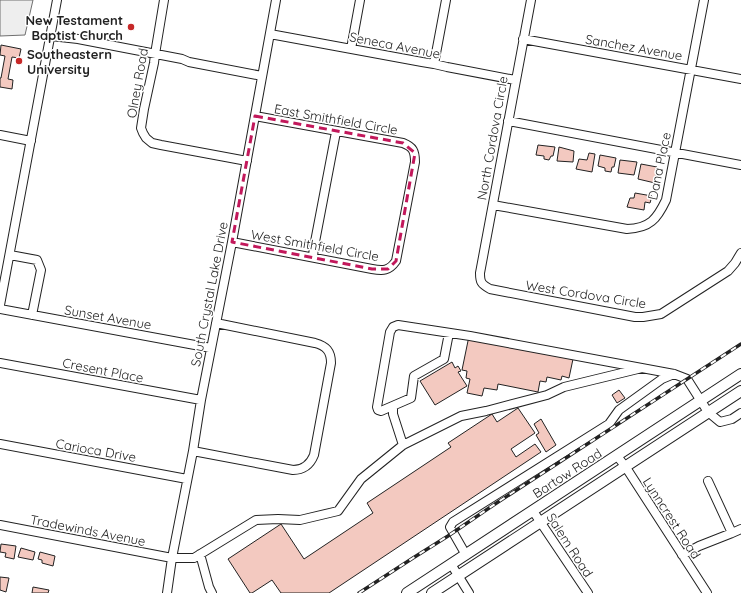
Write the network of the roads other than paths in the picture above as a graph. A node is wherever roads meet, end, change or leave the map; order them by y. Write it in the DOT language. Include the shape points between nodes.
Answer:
graph roads {
  1 [pos="57,0"];
  2 [pos="164,0"];
  3 [pos="276,0"];
  4 [pos="360,0"];
  5 [pos="446,0"];
  6 [pos="530,0"];
  7 [pos="704,0"];
  8 [pos="270,34"];
  9 [pos="51,36"];
  10 [pos="523,39"];
  11 [pos="351,49"];
  12 [pos="155,54"];
  13 [pos="434,64"];
  14 [pos="690,70"];
  15 [pos="262,76"];
  16 [pos="741,79"];
  17 [pos="515,80"];
  18 [pos="255,116"];
  19 [pos="508,122"];
  20 [pos="336,132"];
  21 [pos="0,135"];
  22 [pos="30,141"];
  23 [pos="675,152"];
  24 [pos="247,161"];
  25 [pos="741,165"];
  26 [pos="493,205"];
  27 [pos="232,242"];
  28 [pos="741,253"];
  29 [pos="10,255"];
  30 [pos="313,257"];
  31 [pos="393,266"];
  32 [pos="480,281"];
  33 [pos="1,293"];
  34 [pos="0,305"];
  35 [pos="0,310"];
  36 [pos="32,316"];
  37 [pos="216,323"];
  38 [pos="449,333"];
  39 [pos="211,348"];
  40 [pos="0,363"];
  41 [pos="642,368"];
  42 [pos="674,374"];
  43 [pos="741,374"];
  44 [pos="741,391"];
  45 [pos="201,400"];
  46 [pos="701,400"];
  47 [pos="393,406"];
  48 [pos="708,412"];
  49 [pos="741,413"];
  50 [pos="0,444"];
  51 [pos="403,445"];
  52 [pos="193,450"];
  53 [pos="617,456"];
  54 [pos="625,466"];
  55 [pos="187,479"];
  56 [pos="708,481"];
  57 [pos="533,511"];
  58 [pos="541,522"];
  59 [pos="0,526"];
  60 [pos="741,529"];
  61 [pos="732,533"];
  62 [pos="200,554"];
  63 [pos="466,555"];
  64 [pos="682,555"];
  65 [pos="172,558"];
  66 [pos="451,564"];
  67 [pos="458,576"];
  68 [pos="167,593"];
  69 [pos="212,593"];
  70 [pos="407,593"];
  71 [pos="432,593"];
  72 [pos="469,593"];
  73 [pos="588,593"];
  74 [pos="707,593"];
  1 -- 9 [label="street"];
  2 -- 12 [label="street, Olney Road"];
  3 -- 8 [label="street, South Crystal Lake Drive"];
  4 -- 11 [label="street"];
  5 -- 13 [label="street"];
  6 -- 10 [label="street, North Cordova Circle"];
  7 -- 14 [label="street, Dana Place"];
  8 -- 11 [label="street, Seneca Avenue"];
  8 -- 15 [label="street, South Crystal Lake Drive"];
  9 -- 12 [label="street"];
  9 -- 22 [label="street"];
  10 -- 14 [label="street, Sanchez Avenue"];
  10 -- 17 [label="street, North Cordova Circle"];
  11 -- 13 [label="street, Seneca Avenue"];
  12 -- 15 [label="street"];
  12 -- 24 [label="street, Olney Road" via="142,118 146,138 152,143"];
  13 -- 17 [label="street, Seneca Avenue"];
  14 -- 16 [label="street, Sanchez Avenue"];
  14 -- 23 [label="street, Dana Place"];
  15 -- 18 [label="street, South Crystal Lake Drive"];
  17 -- 19 [label="street, North Cordova Circle"];
  18 -- 20 [label="street, East Smithfield Circle"];
  18 -- 24 [label="street, South Crystal Lake Drive"];
  19 -- 23 [label="street"];
  19 -- 26 [label="street, North Cordova Circle"];
  20 -- 30 [label="street"];
  20 -- 31 [label="street, East Smithfield Circle" via="402,143 411,147 415,153"];
  21 -- 22 [label="street"];
  22 -- 29 [label="street"];
  23 -- 25 [label="street"];
  23 -- 26 [label="street, Dana Place" via="666,200 660,214 638,228 612,227"];
  24 -- 27 [label="street, South Crystal Lake Drive"];
  26 -- 32 [label="street, North Cordova Circle"];
  27 -- 30 [label="street, West Smithfield Circle"];
  27 -- 37 [label="street, South Crystal Lake Drive"];
  28 -- 32 [label="street, West Cordova Circle" via="728,270 661,314 643,317 490,289"];
  29 -- 33 [label="street"];
  29 -- 36 [label="street" via="37,260 41,270"];
  30 -- 31 [label="street, West Smithfield Circle" via="382,270"];
  33 -- 34 [label="street"];
  35 -- 36 [label="street, Sunset Avenue"];
  36 -- 39 [label="street, Sunset Avenue"];
  37 -- 39 [label="street, South Crystal Lake Drive"];
  37 -- 52 [label="street" via="321,344 331,356 331,363 314,455 306,466 293,470"];
  38 -- 41 [label="street"];
  38 -- 47 [label="street" via="444,359 414,376 411,398"];
  38 -- 47 [label="street" via="398,325 393,327 377,407 381,411"];
  39 -- 45 [label="street, South Crystal Lake Drive"];
  40 -- 45 [label="street, Cresent Place"];
  41 -- 42 [label="street"];
  41 -- 51 [label="street, Tradewinds Avenue" via="461,416"];
  42 -- 46 [label="street" via="687,379"];
  42 -- 63 [label="street" via="662,379 619,410 608,424 453,522 450,527"];
  43 -- 46 [label="main road, Bartow Road"];
  44 -- 48 [label="main road, Bartow Road"];
  45 -- 52 [label="street, South Crystal Lake Drive"];
  46 -- 48 [label="street"];
  46 -- 53 [label="main road, Bartow Road"];
  47 -- 51 [label="street"];
  48 -- 49 [label="street" via="720,422"];
  48 -- 54 [label="main road, Bartow Road"];
  50 -- 55 [label="street, Carioca Drive"];
  51 -- 62 [label="street, Tradewinds Avenue" via="361,479 338,511 300,520 256,520"];
  52 -- 55 [label="street, South Crystal Lake Drive"];
  53 -- 54 [label="street, Lynncrest Road"];
  53 -- 57 [label="main road, Bartow Road"];
  54 -- 58 [label="main road, Bartow Road"];
  54 -- 64 [label="street, Lynncrest Road"];
  55 -- 65 [label="street, South Crystal Lake Drive"];
  56 -- 61 [label="street"];
  57 -- 58 [label="street, Salem Road"];
  57 -- 63 [label="main road, Bartow Road"];
  58 -- 67 [label="main road, Bartow Road"];
  58 -- 73 [label="street, Salem Road"];
  59 -- 65 [label="street, Tradewinds Avenue"];
  60 -- 61 [label="street"];
  61 -- 64 [label="street"];
  62 -- 65 [label="street, Tradewinds Avenue" via="194,558"];
  62 -- 69 [label="street"];
  63 -- 66 [label="main road, Bartow Road"];
  64 -- 74 [label="street, Lynncrest Road"];
  65 -- 68 [label="street, South Crystal Lake Drive"];
  66 -- 67 [label="street"];
  66 -- 70 [label="main road, Bartow Road"];
  67 -- 71 [label="main road, Bartow Road"];
  67 -- 72 [label="street"];
}
